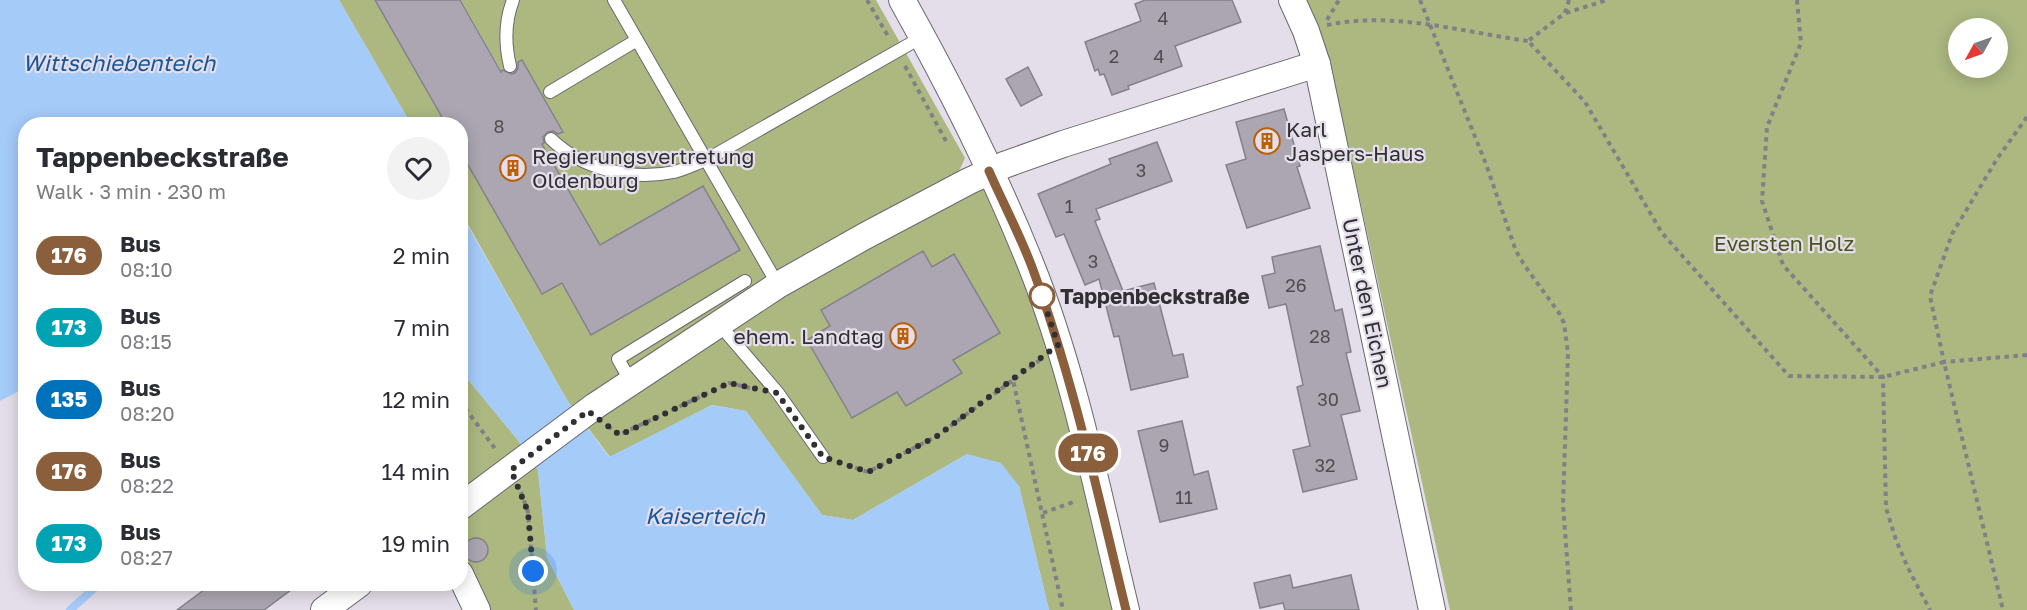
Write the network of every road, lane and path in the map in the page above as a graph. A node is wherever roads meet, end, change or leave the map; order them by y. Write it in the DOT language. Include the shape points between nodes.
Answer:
graph roads {
  1 [pos="513,0"];
  2 [pos="614,0"];
  3 [pos="867,0"];
  4 [pos="902,0"];
  5 [pos="1292,0"];
  6 [pos="1339,0"];
  7 [pos="1420,0"];
  8 [pos="1569,0"];
  9 [pos="1607,0"];
  10 [pos="1797,0"];
  11 [pos="1565,13"];
  12 [pos="1429,23"];
  13 [pos="922,36"];
  14 [pos="637,40"];
  15 [pos="1528,41"];
  16 [pos="896,50"];
  17 [pos="1317,64"];
  18 [pos="510,66"];
  19 [pos="550,92"];
  20 [pos="2027,117"];
  21 [pos="551,139"];
  22 [pos="706,160"];
  23 [pos="979,176"];
  24 [pos="745,281"];
  25 [pos="778,285"];
  26 [pos="719,324"];
  27 [pos="2027,356"];
  28 [pos="1944,362"];
  29 [pos="1044,369"];
  30 [pos="1883,377"];
  31 [pos="1013,380"];
  32 [pos="632,382"];
  33 [pos="777,393"];
  34 [pos="588,411"];
  35 [pos="468,412"];
  36 [pos="823,457"];
  37 [pos="511,470"];
  38 [pos="1073,491"];
  39 [pos="1086,498"];
  40 [pos="468,501"];
  41 [pos="1043,513"];
  42 [pos="1078,513"];
  43 [pos="350,591"];
  44 [pos="468,591"];
  45 [pos="324,610"];
  46 [pos="477,610"];
  47 [pos="536,610"];
  48 [pos="1064,610"];
  49 [pos="1126,610"];
  50 [pos="1432,610"];
  51 [pos="1571,610"];
  52 [pos="1930,610"];
  53 [pos="2003,610"];
  1 -- 18 [label="lane" via="506,36"];
  2 -- 14 [label="lane"];
  3 -- 16 [label="path"];
  4 -- 13 [label="street"];
  5 -- 17 [label="street, Unter den Eichen"];
  6 -- 12 [label="path" via="1325,25"];
  7 -- 12 [label="path"];
  8 -- 11 [label="path"];
  9 -- 11 [label="path"];
  10 -- 30 [label="path" via="1801,43 1767,127 1762,201 1783,265"];
  11 -- 15 [label="path"];
  12 -- 15 [label="path"];
  12 -- 51 [label="path" via="1486,164 1516,252 1563,323 1568,353 1563,505"];
  13 -- 16 [label="lane"];
  13 -- 23 [label="street"];
  14 -- 19 [label="lane"];
  14 -- 22 [label="lane"];
  15 -- 30 [label="path" via="1585,102 1662,232 1789,376"];
  16 -- 22 [label="lane"];
  16 -- 23 [label="path"];
  17 -- 23 [label="street" via="1063,144"];
  17 -- 50 [label="street, Unter den Eichen"];
  20 -- 28 [label="path" via="1952,234 1930,296"];
  21 -- 22 [label="lane" via="578,160 628,174 675,172"];
  22 -- 25 [label="lane"];
  23 -- 25 [label="street"];
  23 -- 39 [label="street" via="1031,266 1058,345 1078,415"];
  24 -- 32 [label="lane" via="618,359"];
  25 -- 26 [label="street"];
  26 -- 32 [label="street"];
  26 -- 33 [label="lane"];
  27 -- 28 [label="path"];
  28 -- 30 [label="path"];
  28 -- 53 [label="path"];
  29 -- 31 [label="path" via="1041,358"];
  30 -- 52 [label="path" via="1886,508 1908,568"];
  31 -- 36 [label="path" via="937,436 868,472"];
  31 -- 41 [label="path"];
  32 -- 34 [label="street"];
  33 -- 34 [label="path" via="729,383 620,435"];
  33 -- 36 [label="lane"];
  34 -- 37 [label="street"];
  35 -- 37 [label="path"];
  37 -- 40 [label="street"];
  37 -- 47 [label="path" via="528,512"];
  38 -- 39 [label="path"];
  39 -- 41 [label="path"];
  39 -- 42 [label="path"];
  39 -- 49 [label="street"];
  41 -- 48 [label="path"];
  43 -- 45 [label="street"];
  44 -- 46 [label="street"];
}
